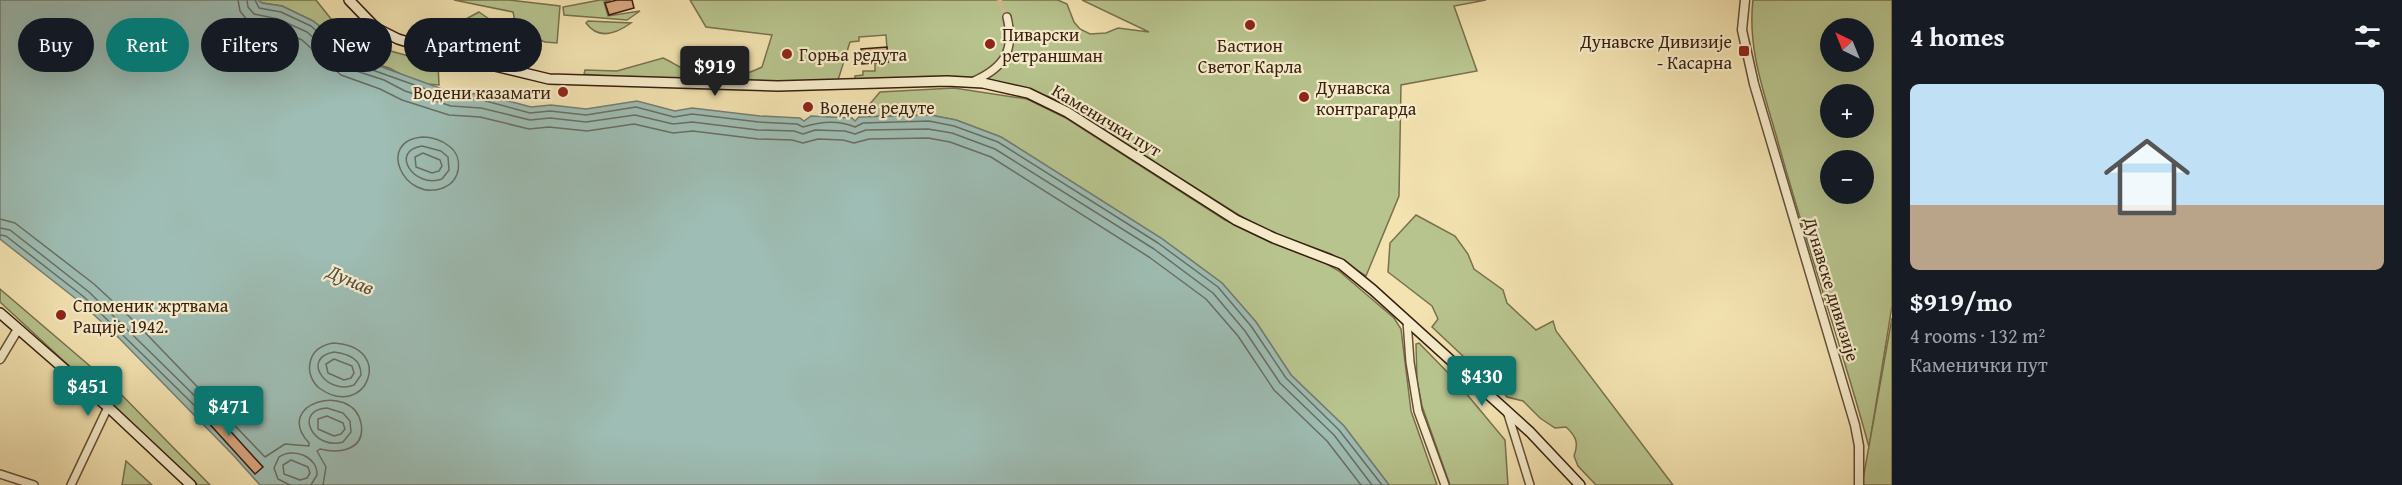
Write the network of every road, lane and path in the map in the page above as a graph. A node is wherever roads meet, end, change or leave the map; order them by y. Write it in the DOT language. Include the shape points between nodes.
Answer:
graph roads {
  1 [pos="349,0"];
  2 [pos="1745,0"];
  3 [pos="1007,17"];
  4 [pos="971,82"];
  5 [pos="0,313"];
  6 [pos="1407,321"];
  7 [pos="18,329"];
  8 [pos="0,359"];
  9 [pos="108,407"];
  10 [pos="1507,411"];
  11 [pos="0,474"];
  12 [pos="34,485"];
  13 [pos="71,485"];
  14 [pos="191,485"];
  15 [pos="1445,485"];
  16 [pos="1530,485"];
  17 [pos="1580,485"];
  18 [pos="1859,485"];
  1 -- 4 [label="main road, Каменички пут" via="376,28 398,39 549,79 778,86"];
  2 -- 18 [label="street, Дунавске дивизије" via="1742,30 1754,84 1853,417"];
  3 -- 4 [label="street" via="1011,34 1004,58 985,76"];
  4 -- 6 [label="main road, Каменички пут" via="1028,93 1067,112 1236,220 1341,264"];
  5 -- 7 [label="main road"];
  6 -- 10 [label="main road, Каменички пут"];
  6 -- 15 [label="street" via="1418,411"];
  7 -- 8 [label="street"];
  7 -- 9 [label="main road"];
  9 -- 13 [label="street"];
  9 -- 14 [label="main road"];
  10 -- 16 [label="street"];
  10 -- 17 [label="main road, Каменички пут"];
  11 -- 12 [label="street"];
}
